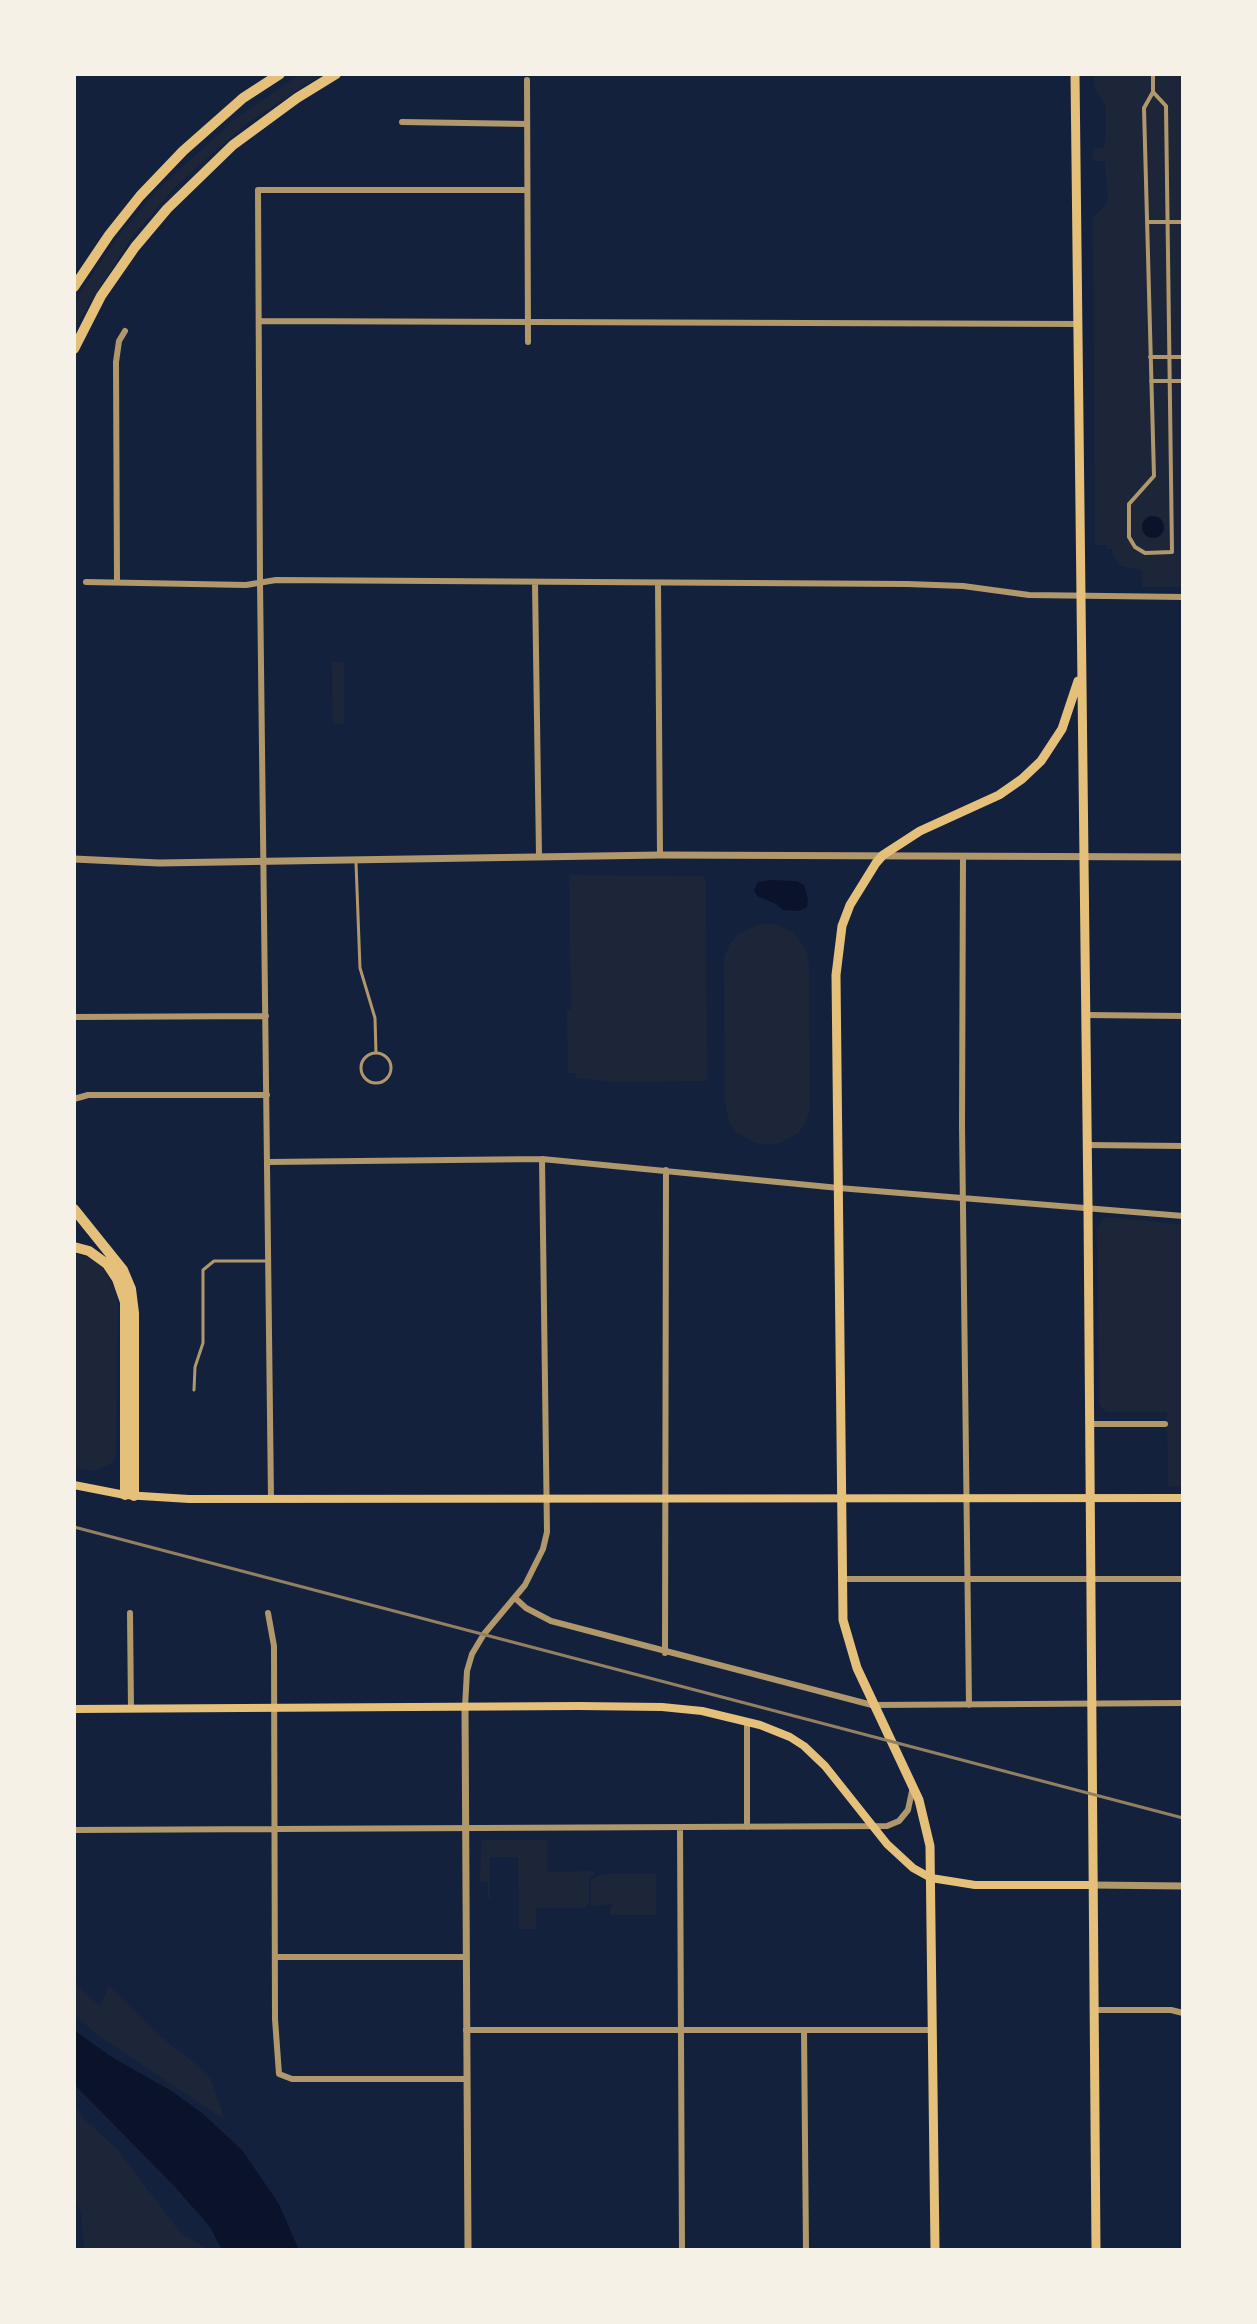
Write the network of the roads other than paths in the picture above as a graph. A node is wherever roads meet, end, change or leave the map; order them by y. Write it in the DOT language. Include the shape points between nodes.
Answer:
graph roads {
  1 [pos="280,74"];
  2 [pos="336,74"];
  3 [pos="1075,74"];
  4 [pos="1153,74"];
  5 [pos="527,80"];
  6 [pos="1153,92"];
  7 [pos="402,122"];
  8 [pos="527,124"];
  9 [pos="527,190"];
  10 [pos="1147,222"];
  11 [pos="1167,222"];
  12 [pos="1183,222"];
  13 [pos="74,287"];
  14 [pos="260,321"];
  15 [pos="529,322"];
  16 [pos="1079,324"];
  17 [pos="125,331"];
  18 [pos="528,342"];
  19 [pos="74,349"];
  20 [pos="1150,357"];
  21 [pos="1169,357"];
  22 [pos="1183,357"];
  23 [pos="1151,381"];
  24 [pos="1170,381"];
  25 [pos="1183,381"];
  26 [pos="86,582"];
  27 [pos="117,582"];
  28 [pos="260,582"];
  29 [pos="535,583"];
  30 [pos="658,583"];
  31 [pos="1081,597"];
  32 [pos="1183,597"];
  33 [pos="1081,661"];
  34 [pos="660,855"];
  35 [pos="883,855"];
  36 [pos="539,856"];
  37 [pos="1084,856"];
  38 [pos="963,857"];
  39 [pos="1183,857"];
  40 [pos="74,859"];
  41 [pos="355,859"];
  42 [pos="264,861"];
  43 [pos="1086,1015"];
  44 [pos="266,1016"];
  45 [pos="1183,1016"];
  46 [pos="74,1017"];
  47 [pos="376,1053"];
  48 [pos="267,1095"];
  49 [pos="74,1099"];
  50 [pos="1087,1145"];
  51 [pos="1183,1146"];
  52 [pos="542,1159"];
  53 [pos="268,1162"];
  54 [pos="666,1170"];
  55 [pos="839,1188"];
  56 [pos="963,1197"];
  57 [pos="1088,1208"];
  58 [pos="74,1209"];
  59 [pos="1183,1216"];
  60 [pos="74,1247"];
  61 [pos="268,1261"];
  62 [pos="194,1390"];
  63 [pos="1089,1424"];
  64 [pos="1165,1424"];
  65 [pos="74,1485"];
  66 [pos="130,1496"];
  67 [pos="1090,1498"];
  68 [pos="1183,1498"];
  69 [pos="271,1499"];
  70 [pos="548,1500"];
  71 [pos="667,1500"];
  72 [pos="841,1500"];
  73 [pos="966,1500"];
  74 [pos="842,1579"];
  75 [pos="1183,1579"];
  76 [pos="967,1580"];
  77 [pos="1091,1580"];
  78 [pos="515,1598"];
  79 [pos="130,1613"];
  80 [pos="268,1613"];
  81 [pos="665,1653"];
  82 [pos="1183,1703"];
  83 [pos="1092,1704"];
  84 [pos="969,1705"];
  85 [pos="875,1706"];
  86 [pos="465,1707"];
  87 [pos="273,1708"];
  88 [pos="74,1709"];
  89 [pos="131,1709"];
  90 [pos="747,1722"];
  91 [pos="913,1784"];
  92 [pos="747,1827"];
  93 [pos="874,1827"];
  94 [pos="680,1828"];
  95 [pos="74,1830"];
  96 [pos="274,1830"];
  97 [pos="465,1830"];
  98 [pos="931,1878"];
  99 [pos="1093,1885"];
  100 [pos="1183,1886"];
  101 [pos="275,1957"];
  102 [pos="466,1957"];
  103 [pos="1094,2010"];
  104 [pos="1183,2013"];
  105 [pos="466,2030"];
  106 [pos="681,2030"];
  107 [pos="804,2030"];
  108 [pos="933,2030"];
  109 [pos="467,2079"];
  110 [pos="468,2250"];
  111 [pos="682,2250"];
  112 [pos="806,2250"];
  113 [pos="935,2250"];
  114 [pos="1096,2250"];
  1 -- 13 [label="highway" via="243,98 183,151 140,196"];
  2 -- 19 [label="highway" via="233,145 167,209 101,296"];
  3 -- 16 [label="main road"];
  4 -- 6 [label="street"];
  5 -- 8 [label="street"];
  6 -- 10 [label="street" via="1144,108"];
  6 -- 11 [label="street" via="1166,106"];
  7 -- 8 [label="street"];
  8 -- 9 [label="street"];
  9 -- 14 [label="street" via="258,190"];
  9 -- 15 [label="street"];
  10 -- 11 [label="street"];
  10 -- 20 [label="street"];
  11 -- 12 [label="street"];
  11 -- 21 [label="street"];
  14 -- 15 [label="street"];
  14 -- 28 [label="street"];
  15 -- 16 [label="street"];
  15 -- 18 [label="street"];
  16 -- 31 [label="main road"];
  17 -- 27 [label="street" via="116,362"];
  20 -- 21 [label="street"];
  20 -- 23 [label="street"];
  21 -- 22 [label="street"];
  21 -- 24 [label="street"];
  23 -- 24 [label="street"];
  23 -- 24 [label="street" via="1154,476 1129,504 1129,537 1145,553 1172,552"];
  24 -- 25 [label="street"];
  26 -- 27 [label="street"];
  27 -- 28 [label="street"];
  28 -- 29 [label="street"];
  28 -- 42 [label="street"];
  29 -- 30 [label="street"];
  29 -- 36 [label="street"];
  30 -- 31 [label="street" via="907,584"];
  30 -- 34 [label="street"];
  31 -- 32 [label="street"];
  31 -- 33 [label="main road"];
  33 -- 35 [label="main road" via="1067,718 1032,771 1012,787"];
  33 -- 37 [label="main road"];
  34 -- 35 [label="street"];
  34 -- 36 [label="street"];
  35 -- 38 [label="street"];
  35 -- 55 [label="main road" via="842,926 836,975"];
  36 -- 41 [label="street"];
  37 -- 38 [label="street"];
  37 -- 39 [label="street"];
  37 -- 43 [label="main road"];
  38 -- 56 [label="street"];
  40 -- 42 [label="street"];
  41 -- 42 [label="street"];
  41 -- 47 [label="lane" via="360,968 375,1018"];
  42 -- 44 [label="street"];
  43 -- 45 [label="street"];
  43 -- 50 [label="main road"];
  44 -- 46 [label="street"];
  44 -- 48 [label="street"];
  47 -- 47 [label="lane" via="364,1059 361,1068 364,1077 376,1083 390,1070 385,1057"];
  48 -- 49 [label="street"];
  48 -- 53 [label="street"];
  50 -- 51 [label="street"];
  50 -- 57 [label="main road"];
  52 -- 53 [label="street"];
  52 -- 54 [label="street"];
  52 -- 70 [label="street"];
  53 -- 61 [label="street"];
  54 -- 55 [label="street"];
  54 -- 71 [label="street"];
  55 -- 56 [label="street"];
  55 -- 72 [label="main road"];
  56 -- 57 [label="street"];
  56 -- 73 [label="street"];
  57 -- 59 [label="street"];
  57 -- 63 [label="main road"];
  58 -- 66 [label="highway" via="123,1270 131,1289"];
  60 -- 66 [label="highway" via="107,1264 125,1302"];
  61 -- 62 [label="lane" via="214,1261 203,1270 202,1349"];
  61 -- 69 [label="street"];
  63 -- 64 [label="street"];
  63 -- 67 [label="main road"];
  65 -- 66 [label="main road"];
  66 -- 69 [label="main road"];
  67 -- 68 [label="main road"];
  67 -- 73 [label="main road"];
  67 -- 77 [label="main road"];
  69 -- 70 [label="main road"];
  70 -- 71 [label="main road"];
  70 -- 78 [label="street" via="543,1549"];
  71 -- 72 [label="main road"];
  71 -- 81 [label="street"];
  72 -- 73 [label="main road"];
  72 -- 74 [label="main road"];
  73 -- 76 [label="street"];
  74 -- 76 [label="street"];
  74 -- 85 [label="main road" via="847,1637"];
  75 -- 77 [label="street"];
  76 -- 77 [label="street"];
  76 -- 84 [label="street"];
  77 -- 83 [label="main road"];
  78 -- 81 [label="street" via="551,1621"];
  78 -- 86 [label="street" via="473,1651"];
  79 -- 89 [label="street"];
  80 -- 87 [label="street" via="274,1646"];
  81 -- 85 [label="street"];
  82 -- 83 [label="street"];
  83 -- 84 [label="street"];
  83 -- 99 [label="main road"];
  84 -- 85 [label="street"];
  85 -- 91 [label="main road"];
  86 -- 87 [label="main road"];
  86 -- 90 [label="main road" via="662,1707"];
  86 -- 97 [label="street"];
  87 -- 89 [label="main road"];
  87 -- 96 [label="street"];
  88 -- 89 [label="main road"];
  90 -- 92 [label="street"];
  90 -- 93 [label="main road" via="804,1746"];
  91 -- 93 [label="street" via="904,1816 894,1824"];
  91 -- 98 [label="main road" via="928,1834"];
  92 -- 93 [label="street"];
  92 -- 94 [label="street"];
  93 -- 98 [label="main road" via="903,1859"];
  94 -- 97 [label="street"];
  94 -- 106 [label="street"];
  95 -- 96 [label="street"];
  96 -- 97 [label="street"];
  96 -- 101 [label="street"];
  97 -- 102 [label="street"];
  98 -- 99 [label="main road" via="975,1885"];
  98 -- 108 [label="main road"];
  99 -- 100 [label="street"];
  99 -- 103 [label="main road"];
  101 -- 102 [label="street"];
  101 -- 109 [label="street" via="276,2060 281,2077"];
  102 -- 105 [label="street"];
  103 -- 104 [label="street"];
  103 -- 114 [label="main road"];
  105 -- 106 [label="street"];
  105 -- 109 [label="street"];
  106 -- 107 [label="street"];
  106 -- 111 [label="street"];
  107 -- 108 [label="street"];
  107 -- 112 [label="street"];
  108 -- 113 [label="main road"];
  109 -- 110 [label="street"];
}
